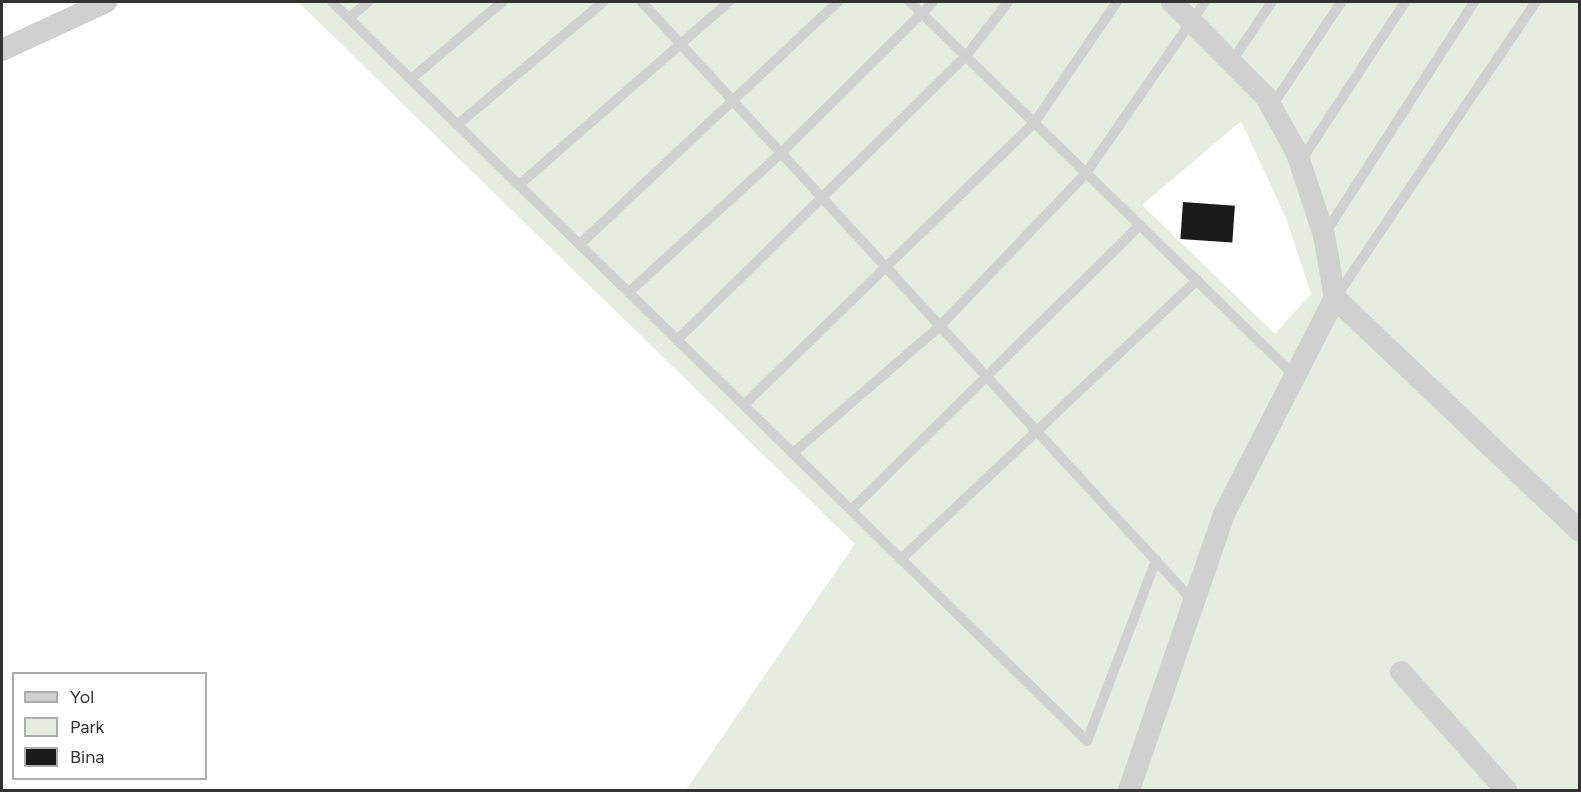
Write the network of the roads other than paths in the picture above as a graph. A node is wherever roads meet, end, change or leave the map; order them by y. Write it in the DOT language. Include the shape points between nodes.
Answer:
graph roads {
  1 [pos="106,2"];
  2 [pos="332,2"];
  3 [pos="368,2"];
  4 [pos="502,2"];
  5 [pos="603,2"];
  6 [pos="642,2"];
  7 [pos="729,2"];
  8 [pos="838,2"];
  9 [pos="910,2"];
  10 [pos="933,2"];
  11 [pos="1008,2"];
  12 [pos="1117,2"];
  13 [pos="1172,2"];
  14 [pos="1205,2"];
  15 [pos="1272,2"];
  16 [pos="1341,2"];
  17 [pos="1405,2"];
  18 [pos="1474,2"];
  19 [pos="1536,2"];
  20 [pos="923,16"];
  21 [pos="349,18"];
  22 [pos="1193,22"];
  23 [pos="683,46"];
  24 [pos="2,50"];
  25 [pos="966,56"];
  26 [pos="1232,61"];
  27 [pos="411,79"];
  28 [pos="735,102"];
  29 [pos="1272,107"];
  30 [pos="1034,123"];
  31 [pos="457,125"];
  32 [pos="781,153"];
  33 [pos="1300,162"];
  34 [pos="1086,173"];
  35 [pos="519,185"];
  36 [pos="821,195"];
  37 [pos="1140,225"];
  38 [pos="1324,235"];
  39 [pos="580,244"];
  40 [pos="887,268"];
  41 [pos="1197,280"];
  42 [pos="629,292"];
  43 [pos="1335,298"];
  44 [pos="940,326"];
  45 [pos="677,340"];
  46 [pos="1293,374"];
  47 [pos="988,378"];
  48 [pos="744,405"];
  49 [pos="1037,431"];
  50 [pos="793,453"];
  51 [pos="851,510"];
  52 [pos="1580,531"];
  53 [pos="901,559"];
  54 [pos="1156,560"];
  55 [pos="1196,604"];
  56 [pos="1401,672"];
  57 [pos="1129,790"];
  58 [pos="1506,790"];
  1 -- 24 [label="street"];
  2 -- 21 [label="lane"];
  3 -- 21 [label="lane"];
  4 -- 27 [label="lane"];
  5 -- 31 [label="lane"];
  6 -- 23 [label="lane"];
  7 -- 23 [label="lane"];
  8 -- 28 [label="lane"];
  9 -- 20 [label="lane"];
  10 -- 20 [label="lane"];
  11 -- 25 [label="lane"];
  12 -- 30 [label="lane"];
  13 -- 22 [label="street"];
  14 -- 22 [label="lane"];
  15 -- 26 [label="lane"];
  16 -- 29 [label="lane"];
  17 -- 33 [label="lane"];
  18 -- 38 [label="lane"];
  19 -- 43 [label="lane"];
  20 -- 25 [label="lane"];
  20 -- 32 [label="lane"];
  21 -- 27 [label="lane"];
  22 -- 26 [label="street"];
  22 -- 34 [label="lane"];
  23 -- 28 [label="lane"];
  23 -- 35 [label="lane"];
  25 -- 30 [label="lane"];
  25 -- 36 [label="lane"];
  26 -- 29 [label="street"];
  27 -- 31 [label="lane"];
  28 -- 32 [label="lane"];
  28 -- 39 [label="lane"];
  29 -- 33 [label="street"];
  30 -- 34 [label="lane"];
  30 -- 40 [label="lane"];
  31 -- 35 [label="lane"];
  32 -- 36 [label="lane"];
  32 -- 42 [label="lane"];
  33 -- 38 [label="street"];
  34 -- 37 [label="lane"];
  34 -- 44 [label="lane"];
  35 -- 39 [label="lane"];
  36 -- 40 [label="lane"];
  36 -- 45 [label="lane"];
  37 -- 41 [label="lane"];
  37 -- 47 [label="lane"];
  38 -- 43 [label="street"];
  39 -- 42 [label="lane"];
  40 -- 44 [label="lane"];
  40 -- 48 [label="lane"];
  41 -- 46 [label="lane"];
  41 -- 49 [label="lane"];
  42 -- 45 [label="lane"];
  43 -- 46 [label="street"];
  43 -- 52 [label="street"];
  44 -- 47 [label="lane"];
  44 -- 50 [label="lane"];
  45 -- 48 [label="lane"];
  46 -- 55 [label="street" via="1224,514"];
  47 -- 49 [label="lane"];
  47 -- 51 [label="lane"];
  48 -- 50 [label="lane"];
  49 -- 53 [label="lane"];
  49 -- 54 [label="lane"];
  50 -- 51 [label="lane"];
  51 -- 53 [label="lane"];
  53 -- 54 [label="lane" via="1087,741"];
  54 -- 55 [label="lane"];
  55 -- 57 [label="street"];
  56 -- 58 [label="street"];
}
